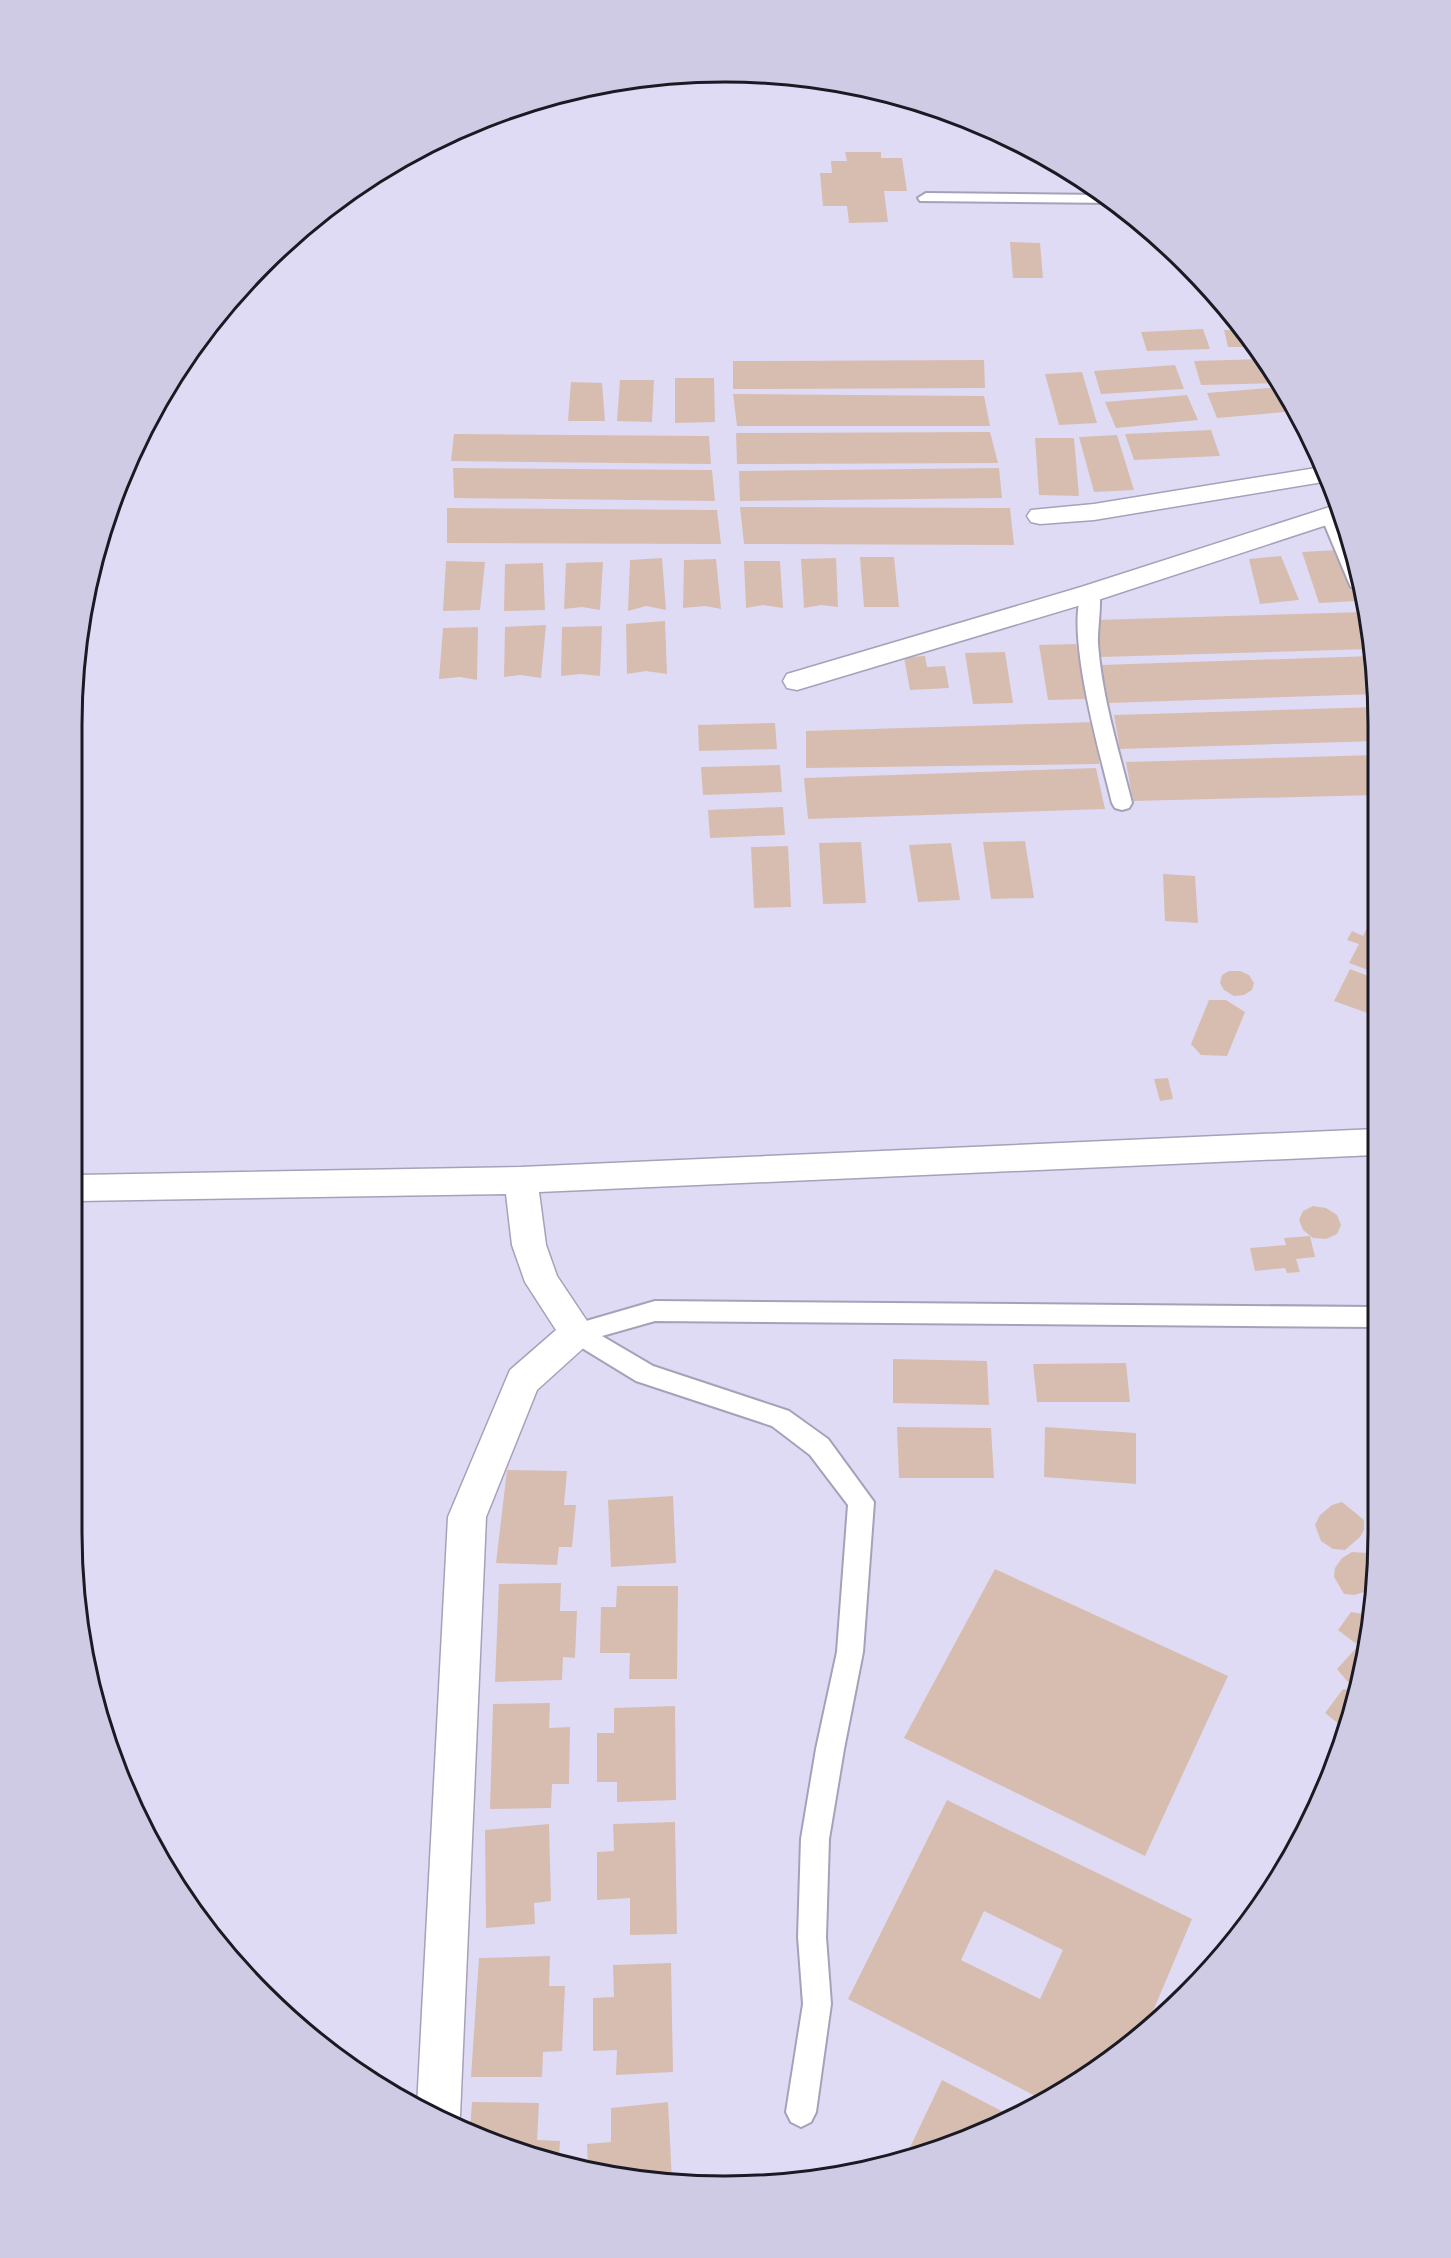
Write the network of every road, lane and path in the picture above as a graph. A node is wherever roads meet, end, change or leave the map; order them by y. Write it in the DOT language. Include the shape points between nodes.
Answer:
graph roads {
  1 [pos="926,198"];
  2 [pos="1096,200"];
  3 [pos="1318,475"];
  4 [pos="1332,514"];
  5 [pos="1040,516"];
  6 [pos="1091,593"];
  7 [pos="797,681"];
  8 [pos="1122,802"];
  9 [pos="1368,1142"];
  10 [pos="521,1180"];
  11 [pos="82,1188"];
  12 [pos="1368,1317"];
  13 [pos="577,1333"];
  14 [pos="438,2108"];
  15 [pos="801,2112"];
  1 -- 2 [label="lane"];
  3 -- 5 [label="street" via="1094,512"];
  4 -- 6 [label="street"];
  6 -- 7 [label="street"];
  6 -- 8 [label="lane" via="1090,667"];
  9 -- 10 [label="street"];
  10 -- 11 [label="street"];
  10 -- 13 [label="street" via="529,1245 542,1282"];
  12 -- 13 [label="lane" via="655,1311"];
  13 -- 14 [label="street" via="523,1382 467,1517"];
  13 -- 15 [label="lane" via="645,1374 780,1418 819,1447 861,1502 850,1652 815,1839 812,1937 817,2004"];
}
